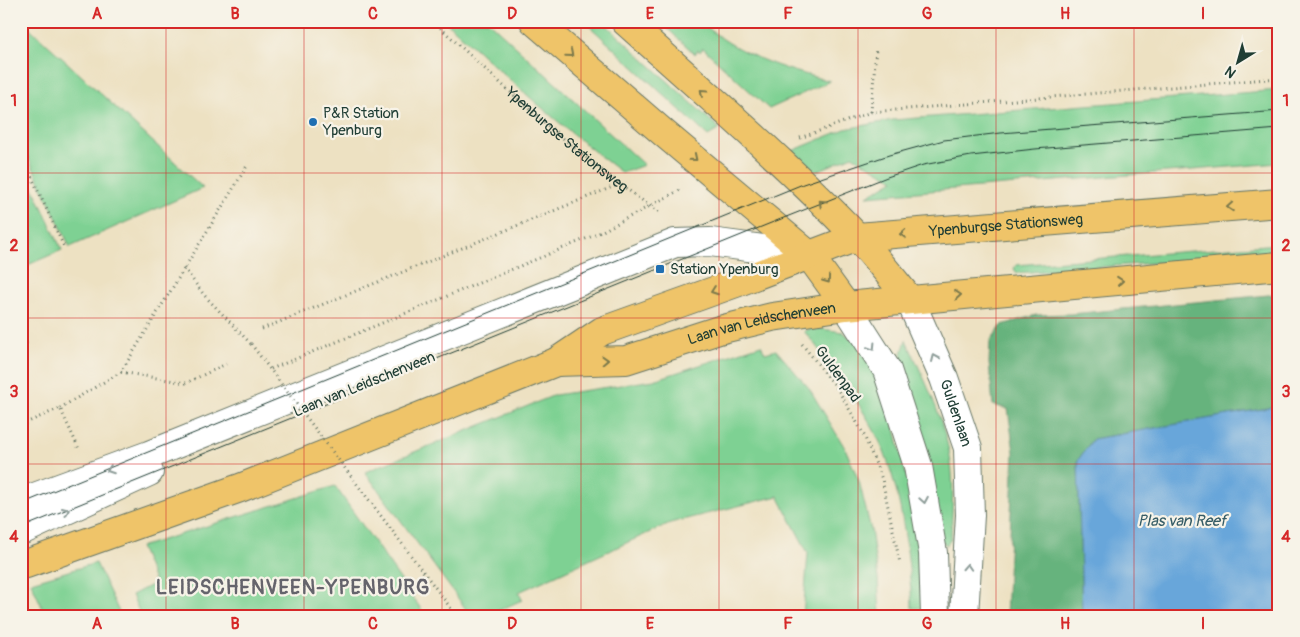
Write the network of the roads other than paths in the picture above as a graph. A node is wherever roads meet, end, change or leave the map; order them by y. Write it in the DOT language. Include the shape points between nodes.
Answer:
graph roads {
  1 [pos="534,21"];
  2 [pos="625,21"];
  3 [pos="1279,203"];
  4 [pos="857,237"];
  5 [pos="702,242"];
  6 [pos="808,255"];
  7 [pos="1279,266"];
  8 [pos="910,300"];
  9 [pos="846,306"];
  10 [pos="556,362"];
  11 [pos="21,502"];
  12 [pos="21,531"];
  13 [pos="26,564"];
  14 [pos="935,616"];
  15 [pos="964,616"];
  1 -- 6 [label="main road, one-way"];
  4 -- 2 [label="main road, one-way"];
  3 -- 4 [label="main road, Ypenburgse Stationsweg, one-way"];
  4 -- 6 [label="main road, Laan van Leidschenveen"];
  4 -- 8 [label="main road, Guldenlaan"];
  5 -- 6 [label="street, Laan van Leidschenveen"];
  5 -- 11 [label="street, Laan van Leidschenveen, one-way" via="674,243 158,452"];
  12 -- 5 [label="street, Laan van Leidschenveen, one-way" via="159,467 679,256"];
  6 -- 9 [label="main road, one-way"];
  6 -- 10 [label="main road, Laan van Leidschenveen, one-way" via="602,331"];
  8 -- 7 [label="main road, one-way"];
  8 -- 9 [label="main road, Laan van Leidschenveen"];
  15 -- 8 [label="street, Guldenlaan, one-way" via="970,515 968,448 944,378"];
  10 -- 9 [label="main road, Laan van Leidschenveen, one-way" via="626,360 719,330 772,317"];
  9 -- 14 [label="street, one-way" via="886,370 918,466 933,554"];
  10 -- 13 [label="main road, Laan van Leidschenveen" via="240,488"];
}
